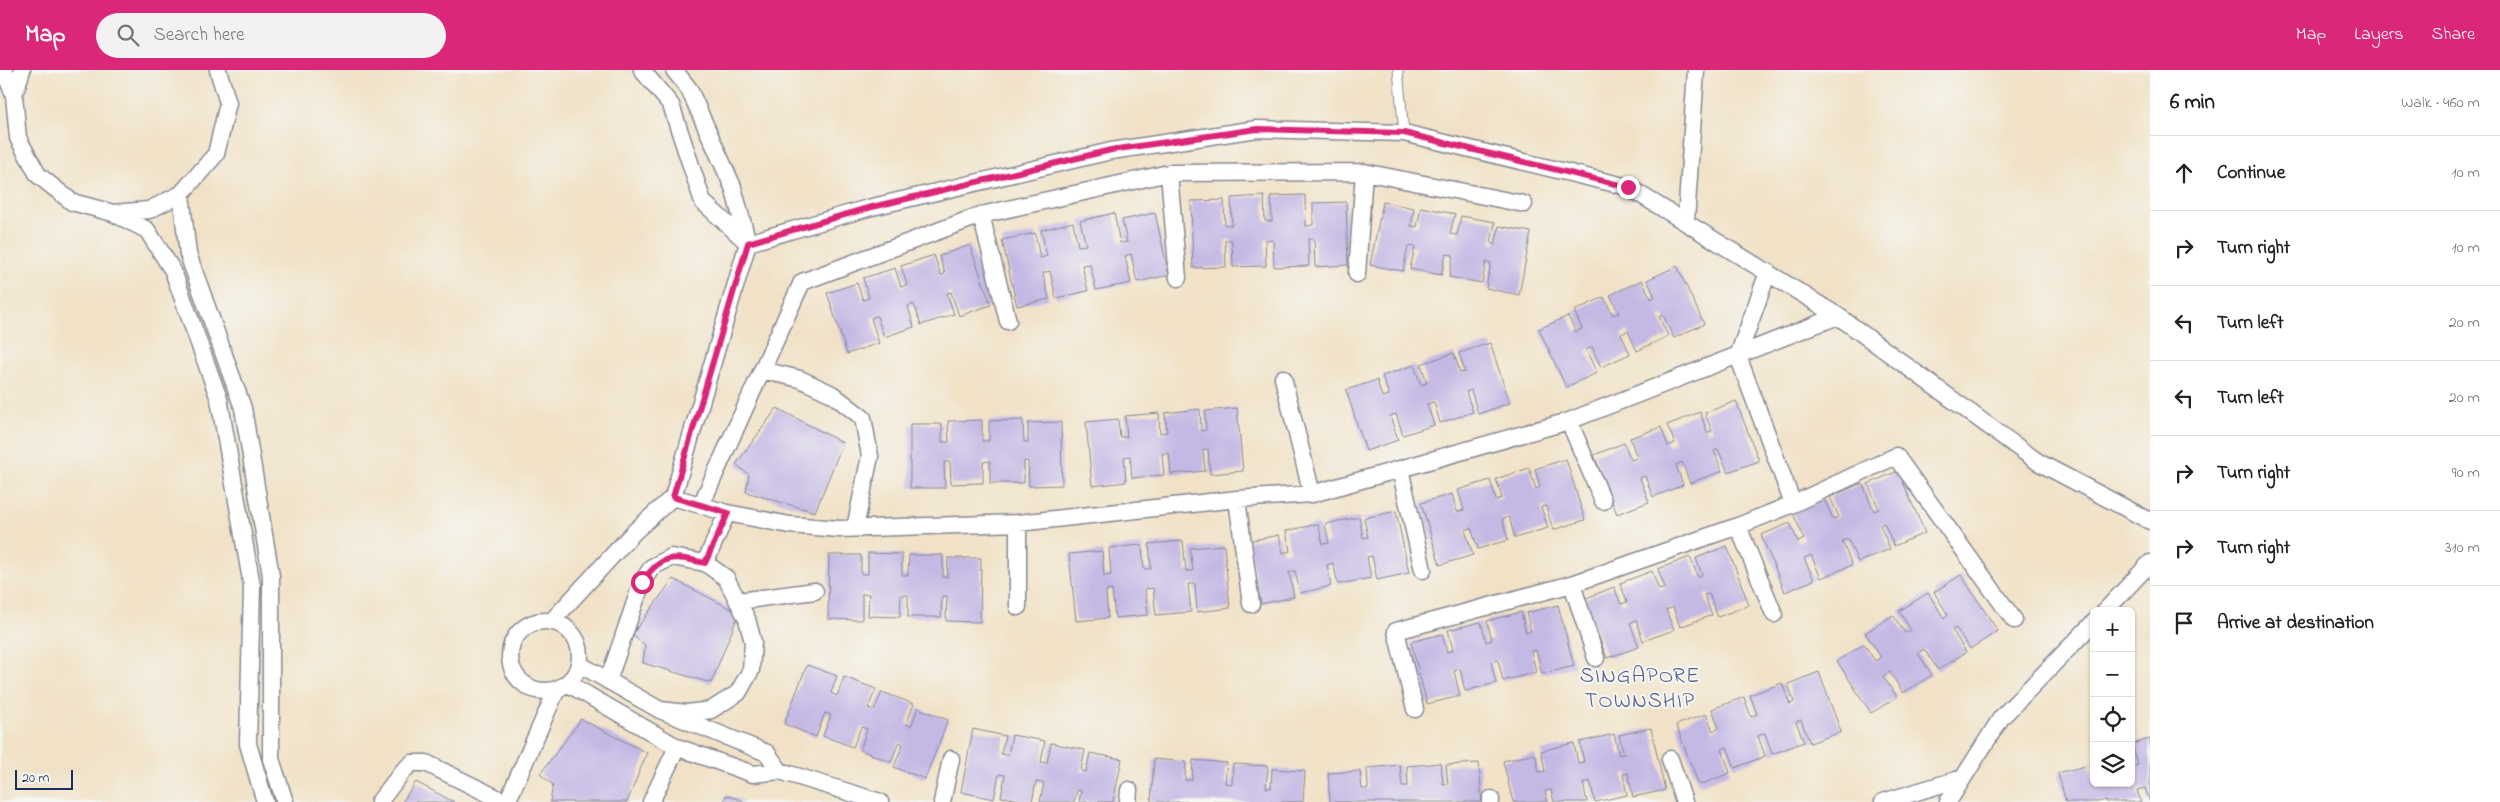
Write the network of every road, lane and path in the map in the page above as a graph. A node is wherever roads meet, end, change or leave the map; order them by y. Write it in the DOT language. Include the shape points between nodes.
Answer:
graph roads {
  1 [pos="4,70"];
  2 [pos="22,70"];
  3 [pos="218,70"];
  4 [pos="642,70"];
  5 [pos="674,70"];
  6 [pos="1398,70"];
  7 [pos="1696,70"];
  8 [pos="14,95"];
  9 [pos="1404,133"];
  10 [pos="1364,172"];
  11 [pos="1169,173"];
  12 [pos="181,194"];
  13 [pos="1524,204"];
  14 [pos="113,213"];
  15 [pos="981,215"];
  16 [pos="1686,221"];
  17 [pos="748,243"];
  18 [pos="1768,272"];
  19 [pos="1357,274"];
  20 [pos="1178,278"];
  21 [pos="1838,316"];
  22 [pos="1008,321"];
  23 [pos="1738,356"];
  24 [pos="762,370"];
  25 [pos="1283,378"];
  26 [pos="1570,421"];
  27 [pos="1400,469"];
  28 [pos="1312,494"];
  29 [pos="673,497"];
  30 [pos="1237,499"];
  31 [pos="1603,501"];
  32 [pos="1793,504"];
  33 [pos="701,505"];
  34 [pos="728,513"];
  35 [pos="2150,521"];
  36 [pos="1018,523"];
  37 [pos="1738,526"];
  38 [pos="855,528"];
  39 [pos="705,563"];
  40 [pos="2150,563"];
  41 [pos="1424,570"];
  42 [pos="1572,584"];
  43 [pos="815,591"];
  44 [pos="739,601"];
  45 [pos="1251,604"];
  46 [pos="1018,607"];
  47 [pos="2109,607"];
  48 [pos="1774,614"];
  49 [pos="2014,620"];
  50 [pos="551,622"];
  51 [pos="2090,626"];
  52 [pos="1596,658"];
  53 [pos="579,664"];
  54 [pos="608,681"];
  55 [pos="562,686"];
  56 [pos="1415,709"];
  57 [pos="660,710"];
  58 [pos="677,747"];
  59 [pos="951,759"];
  60 [pos="1670,759"];
  61 [pos="780,771"];
  62 [pos="1963,778"];
  63 [pos="265,802"];
  64 [pos="285,802"];
  65 [pos="378,802"];
  66 [pos="506,802"];
  67 [pos="651,802"];
  68 [pos="880,802"];
  69 [pos="942,802"];
  70 [pos="1684,802"];
  71 [pos="1883,802"];
  72 [pos="1948,802"];
  1 -- 8 [label="street"];
  2 -- 8 [label="street"];
  3 -- 12 [label="street" via="228,103 216,154"];
  4 -- 17 [label="street" via="671,105 703,202"];
  5 -- 17 [label="street" via="689,88 733,187"];
  6 -- 9 [label="lane"];
  7 -- 16 [label="street"];
  8 -- 14 [label="street" via="18,138 38,175 72,202"];
  9 -- 16 [label="street" via="1628,187"];
  9 -- 17 [label="street" via="1257,129 1111,150 868,208"];
  10 -- 11 [label="street"];
  10 -- 13 [label="street"];
  10 -- 19 [label="street"];
  11 -- 15 [label="street"];
  11 -- 20 [label="street"];
  12 -- 14 [label="street" via="149,210"];
  12 -- 64 [label="street" via="188,254 243,408 271,576 271,759"];
  14 -- 63 [label="street" via="147,230 173,271 219,399 252,586 248,744"];
  15 -- 22 [label="street"];
  15 -- 24 [label="street" via="802,282"];
  16 -- 18 [label="street"];
  17 -- 29 [label="street"];
  18 -- 21 [label="street"];
  18 -- 23 [label="street"];
  21 -- 23 [label="street"];
  21 -- 35 [label="street" via="2038,462"];
  23 -- 26 [label="street"];
  23 -- 32 [label="street"];
  24 -- 33 [label="street"];
  24 -- 38 [label="street" via="800,378 832,394 863,418 870,456"];
  25 -- 28 [label="street"];
  26 -- 27 [label="street"];
  26 -- 31 [label="street"];
  27 -- 28 [label="street"];
  27 -- 41 [label="street"];
  28 -- 30 [label="street"];
  29 -- 33 [label="street"];
  29 -- 50 [label="street" via="634,532"];
  30 -- 36 [label="street"];
  30 -- 45 [label="street"];
  32 -- 37 [label="street"];
  32 -- 49 [label="street" via="1896,456"];
  33 -- 34 [label="street"];
  34 -- 38 [label="street" via="790,525"];
  34 -- 39 [label="street"];
  36 -- 38 [label="street"];
  36 -- 46 [label="street"];
  37 -- 42 [label="street"];
  37 -- 48 [label="street"];
  39 -- 44 [label="street" via="726,578"];
  39 -- 54 [label="street" via="672,557 652,567 642,582"];
  40 -- 47 [label="street"];
  42 -- 52 [label="street"];
  42 -- 56 [label="street" via="1396,631"];
  43 -- 44 [label="street"];
  44 -- 57 [label="street" via="753,642 751,670 738,693 711,710 687,713"];
  50 -- 53 [label="street" via="562,625 577,642"];
  50 -- 55 [label="street" via="539,622 519,632 510,654 511,665 516,676 534,689 545,691"];
  51 -- 62 [label="street" via="2001,718"];
  53 -- 54 [label="street"];
  53 -- 55 [label="street" via="574,675"];
  54 -- 57 [label="street"];
  55 -- 58 [label="street"];
  55 -- 66 [label="street"];
  57 -- 61 [label="street" via="767,753"];
  58 -- 61 [label="street" via="753,774"];
  58 -- 67 [label="street"];
  59 -- 69 [label="street"];
  60 -- 70 [label="street"];
  61 -- 68 [label="street"];
  62 -- 71 [label="street"];
  62 -- 72 [label="street"];
  65 -- 66 [label="street" via="403,771 412,764 426,763"];
}
